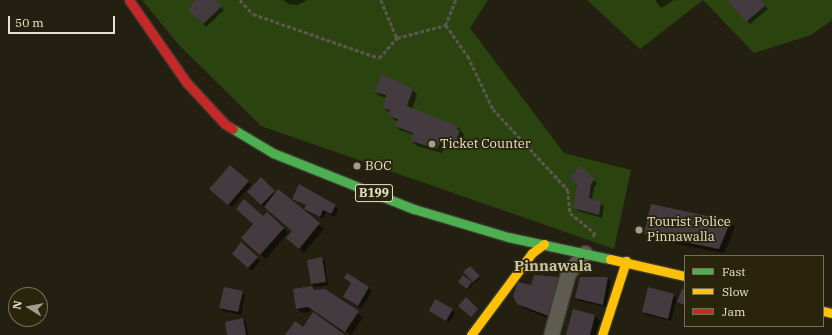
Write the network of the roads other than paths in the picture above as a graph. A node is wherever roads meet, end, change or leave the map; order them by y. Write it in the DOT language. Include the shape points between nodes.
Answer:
graph roads {
  1 [pos="130,0"];
  2 [pos="544,244"];
  3 [pos="585,253"];
  4 [pos="626,261"];
  5 [pos="684,276"];
  6 [pos="471,335"];
  7 [pos="551,335"];
  8 [pos="602,335"];
  1 -- 2 [label="main road, B199" via="187,83 225,124 273,153 414,209 508,237"];
  2 -- 3 [label="main road, B199"];
  2 -- 6 [label="main road" via="532,253"];
  3 -- 4 [label="main road, B199"];
  3 -- 7 [label="street" via="568,273"];
  4 -- 5 [label="main road, B199"];
  4 -- 8 [label="main road"];
}
